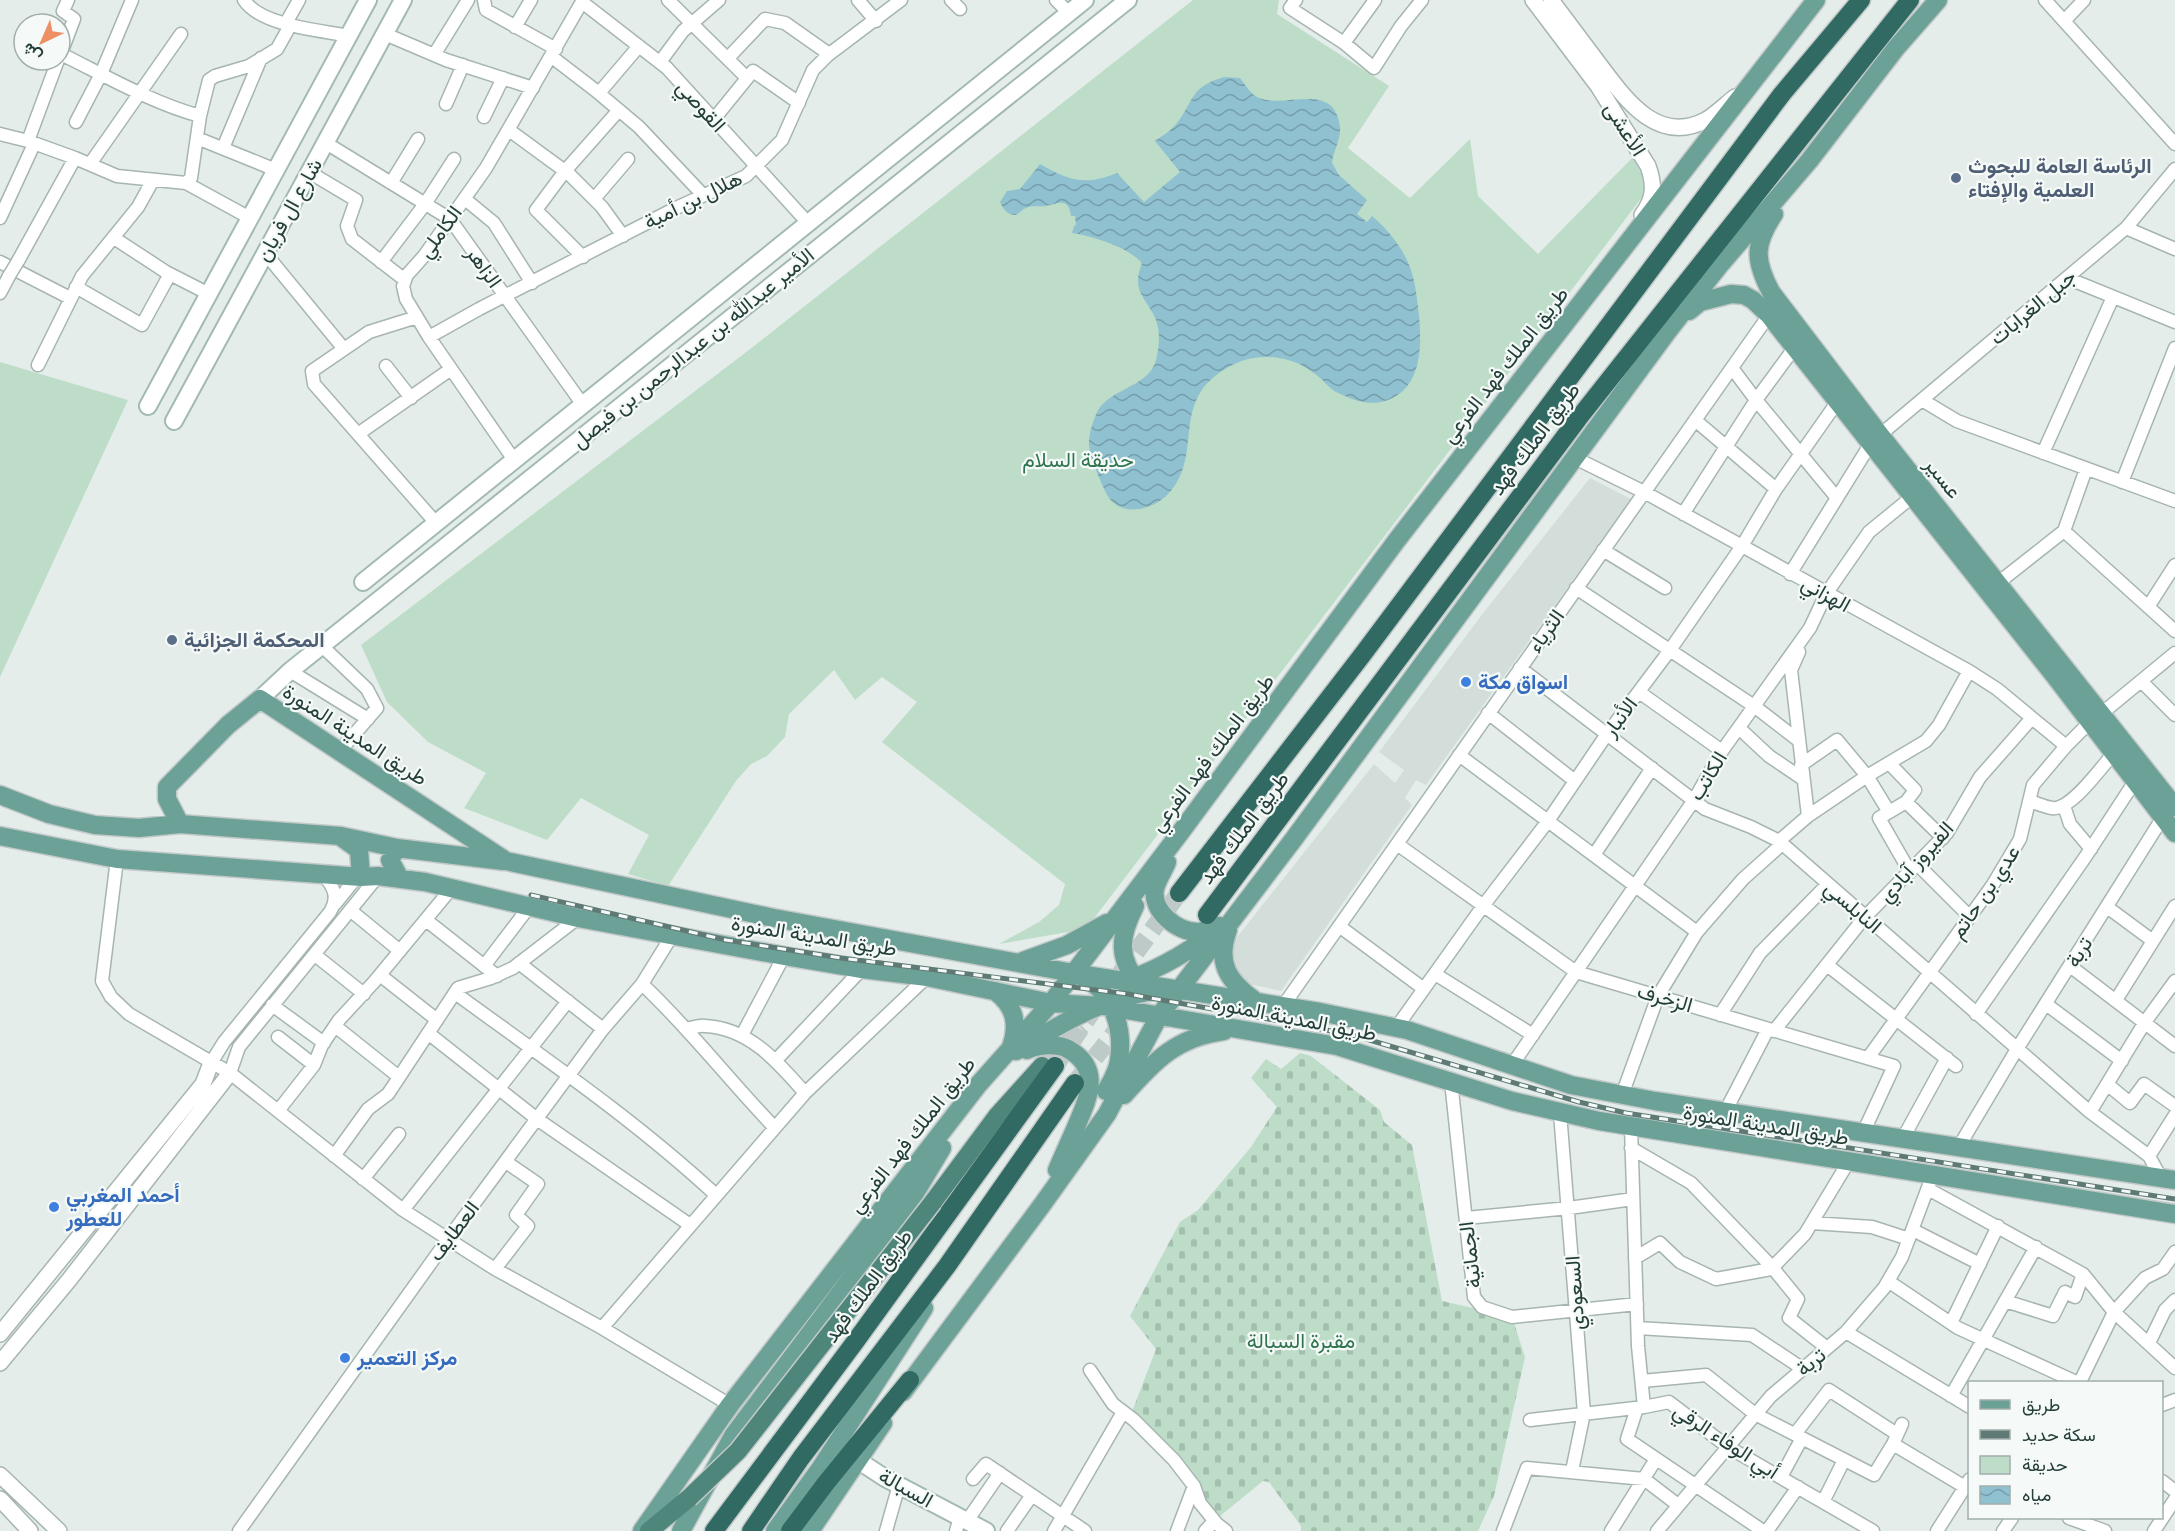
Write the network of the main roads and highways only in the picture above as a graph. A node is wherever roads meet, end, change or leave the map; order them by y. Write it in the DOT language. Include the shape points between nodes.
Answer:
graph roads {
  1 [pos="368,0"];
  2 [pos="403,0"];
  3 [pos="1085,0"];
  4 [pos="1128,0"];
  5 [pos="1816,0"];
  6 [pos="1861,0"];
  7 [pos="1910,0"];
  8 [pos="1938,0"];
  9 [pos="1809,161"];
  10 [pos="1668,331"];
  11 [pos="148,406"];
  12 [pos="174,420"];
  13 [pos="1876,439"];
  14 [pos="363,582"];
  15 [pos="260,699"];
  16 [pos="2096,718"];
  17 [pos="0,795"];
  18 [pos="2169,812"];
  19 [pos="180,824"];
  20 [pos="1180,833"];
  21 [pos="2175,833"];
  22 [pos="0,836"];
  23 [pos="340,836"];
  24 [pos="397,848"];
  25 [pos="506,861"];
  26 [pos="366,877"];
  27 [pos="400,879"];
  28 [pos="1256,890"];
  29 [pos="1179,893"];
  30 [pos="1207,915"];
  31 [pos="1116,918"];
  32 [pos="1231,923"];
  33 [pos="1016,962"];
  34 [pos="1073,973"];
  35 [pos="1136,983"];
  36 [pos="1180,989"];
  37 [pos="995,991"];
  38 [pos="1106,1001"];
  39 [pos="1255,1001"];
  40 [pos="1051,1003"];
  41 [pos="1159,1016"];
  42 [pos="1239,1029"];
  43 [pos="1010,1050"];
  44 [pos="1075,1083"];
  45 [pos="978,1085"];
  46 [pos="1107,1114"];
  47 [pos="2082,1166"];
  48 [pos="2168,1179"];
  49 [pos="2078,1198"];
  50 [pos="1042,1205"];
  51 [pos="2175,1214"];
  52 [pos="947,1266"];
  53 [pos="910,1380"];
  54 [pos="859,1461"];
  55 [pos="961,1523"];
  56 [pos="642,1531"];
  57 [pos="649,1531"];
  58 [pos="681,1531"];
  59 [pos="714,1531"];
  60 [pos="751,1531"];
  61 [pos="775,1531"];
  62 [pos="790,1531"];
  63 [pos="810,1531"];
  64 [pos="986,1531"];
  1 -- 11 [label="main road, شارع ال فريان"];
  2 -- 12 [label="main road, شارع ال فريان"];
  3 -- 14 [label="main road, الأمير عبدالله بن عبدالرحمن بن فيصل"];
  4 -- 15 [label="main road, الأمير عبدالله بن عبدالرحمن بن فيصل"];
  5 -- 20 [label="main road, طريق الملك فهد الفرعي" via="1397,540"];
  6 -- 29 [label="highway, طريق الملك فهد" via="1782,94"];
  7 -- 30 [label="highway, طريق الملك فهد" via="1578,419"];
  8 -- 9 [label="main road"];
  9 -- 10 [label="main road"];
  9 -- 13 [label="main road, عسير" via="1757,245 1761,270 1771,292"];
  10 -- 13 [label="main road, عسير" via="1700,302 1731,294 1753,300 1838,401"];
  10 -- 28 [label="main road"];
  13 -- 16 [label="main road, عسير" via="1998,583"];
  13 -- 16 [label="main road, عسير" via="1913,496"];
  15 -- 19 [label="main road, طريق المدينة المنورة" via="228,725 167,787 167,799"];
  15 -- 25 [label="main road, طريق المدينة المنورة"];
  16 -- 18 [label="main road, عسير"];
  16 -- 18 [label="main road, عسير" via="2114,753 2135,781"];
  17 -- 19 [label="main road, طريق المدينة المنورة" via="49,814 95,825 139,828"];
  18 -- 21 [label="main road, عسير"];
  19 -- 23 [label="main road, طريق المدينة المنورة"];
  20 -- 28 [label="main road" via="1155,889 1157,905 1171,923 1200,933"];
  20 -- 31 [label="main road, طريق الملك فهد الفرعي"];
  20 -- 35 [label="main road" via="1125,927 1125,965"];
  22 -- 26 [label="main road, طريق المدينة المنورة" via="117,859"];
  23 -- 24 [label="main road, طريق المدينة المنورة"];
  23 -- 26 [label="main road" via="358,850"];
  24 -- 25 [label="main road, طريق المدينة المنورة"];
  24 -- 27 [label="main road" via="390,860"];
  25 -- 33 [label="main road, طريق المدينة المنورة" via="774,918"];
  26 -- 27 [label="main road, طريق المدينة المنورة"];
  27 -- 37 [label="main road, طريق المدينة المنورة" via="578,918"];
  28 -- 32 [label="main road"];
  28 -- 35 [label="main road" via="1218,928"];
  31 -- 33 [label="main road" via="1067,945"];
  31 -- 34 [label="main road, طريق الملك فهد الفرعي"];
  32 -- 36 [label="main road"];
  32 -- 39 [label="main road" via="1223,950 1227,973"];
  33 -- 34 [label="main road, طريق المدينة المنورة"];
  34 -- 35 [label="main road, طريق المدينة المنورة"];
  34 -- 38 [label="main road" via="1087,979"];
  34 -- 40 [label="main road, طريق الملك فهد الفرعي"];
  35 -- 36 [label="main road, طريق المدينة المنورة"];
  35 -- 38 [label="main road"];
  35 -- 41 [label="main road"];
  36 -- 39 [label="main road, طريق المدينة المنورة"];
  36 -- 41 [label="main road"];
  37 -- 40 [label="main road, طريق المدينة المنورة"];
  37 -- 43 [label="main road" via="1014,1012 1016,1031"];
  38 -- 40 [label="main road"];
  38 -- 41 [label="main road, طريق المدينة المنورة"];
  38 -- 45 [label="main road" via="1007,1056"];
  38 -- 50 [label="main road" via="1120,1031 1119,1063"];
  39 -- 47 [label="main road, طريق المدينة المنورة" via="1396,1028 1571,1085"];
  40 -- 43 [label="main road, طريق الملك فهد الفرعي"];
  41 -- 42 [label="main road, طريق المدينة المنورة"];
  41 -- 46 [label="main road"];
  42 -- 46 [label="main road" via="1206,1033 1173,1048"];
  42 -- 49 [label="main road, طريق المدينة المنورة" via="1337,1046 1560,1113 1849,1161 1931,1182"];
  43 -- 45 [label="main road, طريق الملك فهد الفرعي"];
  44 -- 52 [label="highway"];
  45 -- 50 [label="main road" via="1030,1048 1063,1047 1076,1054 1085,1066 1090,1095"];
  45 -- 56 [label="main road, طريق الملك فهد الفرعي" via="729,1405"];
  45 -- 58 [label="main road" via="915,1193 733,1436"];
  46 -- 50 [label="main road"];
  47 -- 48 [label="main road, طريق المدينة المنورة"];
  47 -- 49 [label="main road" via="2088,1178"];
  49 -- 51 [label="main road, طريق المدينة المنورة"];
  50 -- 53 [label="main road"];
  52 -- 60 [label="highway" via="801,1458"];
  52 -- 61 [label="main road" via="858,1412"];
  53 -- 54 [label="main road"];
  53 -- 62 [label="highway"];
  54 -- 55 [label="main road, السبالة"];
  54 -- 63 [label="main road"];
  55 -- 64 [label="main road, السبالة"];
  57 -- 59 [label="highway, طريق الملك فهد, bridge" via="738,1451 997,1116 1049,1066 855,1342"];
}
